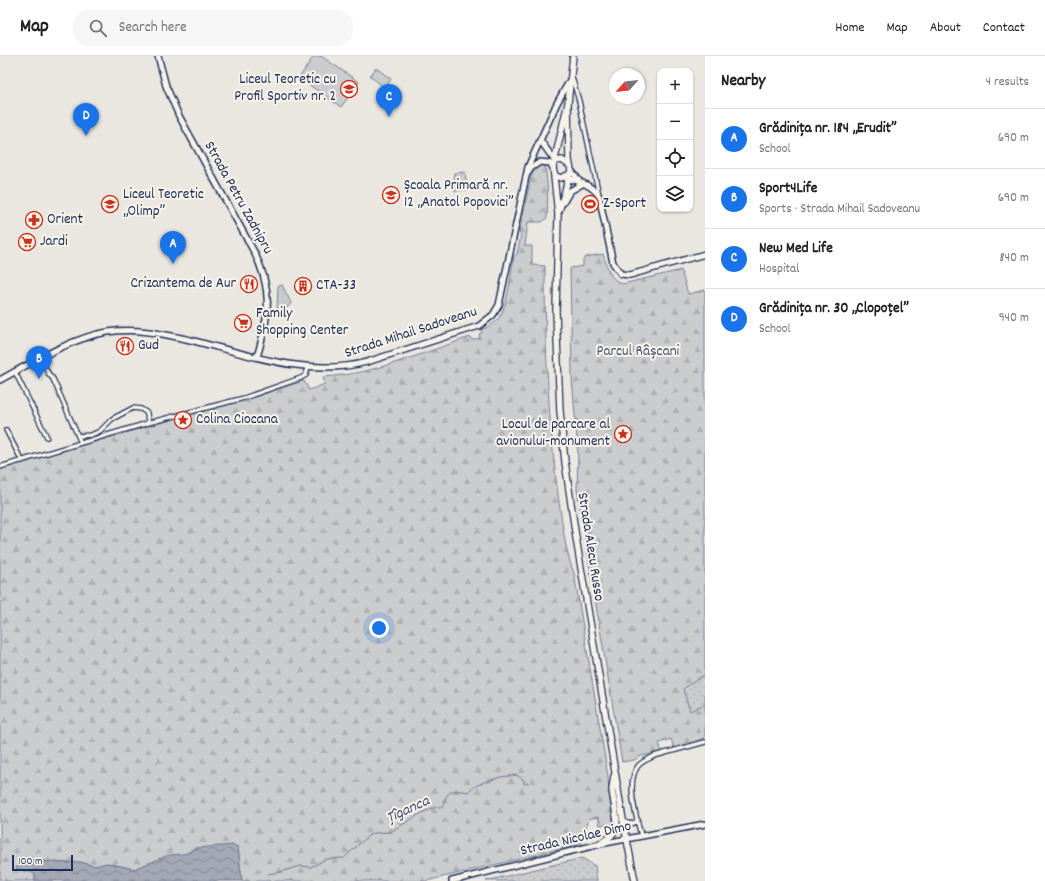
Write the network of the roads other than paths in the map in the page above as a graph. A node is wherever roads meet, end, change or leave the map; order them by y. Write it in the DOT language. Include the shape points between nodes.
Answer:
graph roads {
  1 [pos="158,56"];
  2 [pos="573,56"];
  3 [pos="571,76"];
  4 [pos="568,104"];
  5 [pos="540,140"];
  6 [pos="544,147"];
  7 [pos="536,150"];
  8 [pos="555,161"];
  9 [pos="540,162"];
  10 [pos="553,169"];
  11 [pos="568,173"];
  12 [pos="526,174"];
  13 [pos="582,184"];
  14 [pos="599,196"];
  15 [pos="561,206"];
  16 [pos="558,214"];
  17 [pos="705,254"];
  18 [pos="257,357"];
  19 [pos="41,358"];
  20 [pos="308,367"];
  21 [pos="15,372"];
  22 [pos="0,380"];
  23 [pos="148,423"];
  24 [pos="6,430"];
  25 [pos="78,436"];
  26 [pos="48,437"];
  27 [pos="81,443"];
  28 [pos="22,461"];
  29 [pos="0,468"];
  30 [pos="705,742"];
  31 [pos="615,769"];
  32 [pos="623,820"];
  33 [pos="638,820"];
  34 [pos="705,824"];
  35 [pos="641,836"];
  36 [pos="626,838"];
  37 [pos="600,844"];
  38 [pos="452,881"];
  39 [pos="635,881"];
  1 -- 18 [label="main road, Strada Petru Zadnipru" via="176,110 254,250 263,271 267,284 268,305"];
  2 -- 3 [label="main road, Strada Alecu Russo"];
  3 -- 4 [label="main road, Strada Alecu Russo"];
  3 -- 5 [label="main road, Strada Mihail Sadoveanu"];
  3 -- 14 [label="street" via="580,101"];
  4 -- 8 [label="main road, Strada Alecu Russo"];
  4 -- 11 [label="main road, Strada Alecu Russo"];
  5 -- 6 [label="main road"];
  5 -- 7 [label="main road, Strada Mihail Sadoveanu"];
  6 -- 7 [label="main road" via="539,146"];
  6 -- 8 [label="main road"];
  7 -- 9 [label="main road" via="535,160"];
  7 -- 12 [label="main road, Strada Mihail Sadoveanu"];
  8 -- 10 [label="main road, Strada Alecu Russo"];
  8 -- 11 [label="main road" via="562,160"];
  9 -- 10 [label="main road" via="549,163"];
  9 -- 12 [label="main road"];
  10 -- 11 [label="main road" via="558,177"];
  10 -- 16 [label="main road, Strada Alecu Russo"];
  11 -- 13 [label="main road"];
  11 -- 13 [label="main road"];
  11 -- 15 [label="main road, Strada Alecu Russo"];
  12 -- 20 [label="main road, Strada Mihail Sadoveanu" via="499,305 490,319 479,326 367,362 339,367"];
  13 -- 14 [label="main road" via="591,186"];
  13 -- 15 [label="main road" via="570,191"];
  14 -- 17 [label="main road" via="613,263 621,274 630,275"];
  15 -- 16 [label="main road, Strada Alecu Russo"];
  16 -- 31 [label="main road, Strada Alecu Russo" via="556,314 562,437 576,538"];
  18 -- 19 [label="main road, Strada Mihail Sadoveanu" via="160,333 133,330 91,336"];
  18 -- 20 [label="main road, Strada Mihail Sadoveanu"];
  19 -- 21 [label="main road, Strada Mihail Sadoveanu"];
  19 -- 25 [label="street"];
  20 -- 23 [label="street" via="306,375 301,378 231,402"];
  21 -- 22 [label="main road, Strada Mihail Sadoveanu"];
  21 -- 26 [label="street"];
  23 -- 25 [label="street" via="147,413 133,408 112,419 100,431"];
  23 -- 27 [label="street"];
  24 -- 28 [label="street"];
  25 -- 27 [label="street"];
  27 -- 28 [label="street"];
  28 -- 29 [label="street"];
  30 -- 33 [label="street" via="654,756 640,764 632,786"];
  31 -- 32 [label="main road, Strada Alecu Russo"];
  31 -- 37 [label="main road" via="612,790 616,828 612,835"];
  32 -- 33 [label="street" via="630,824"];
  32 -- 36 [label="main road, Strada Alecu Russo"];
  33 -- 35 [label="street"];
  34 -- 35 [label="main road, Strada Nicolae Dimo"];
  35 -- 36 [label="main road, Strada Nicolae Dimo"];
  36 -- 37 [label="main road, Strada Nicolae Dimo"];
  36 -- 39 [label="main road, Strada Alecu Russo"];
  37 -- 38 [label="main road, Strada Nicolae Dimo"];
}
